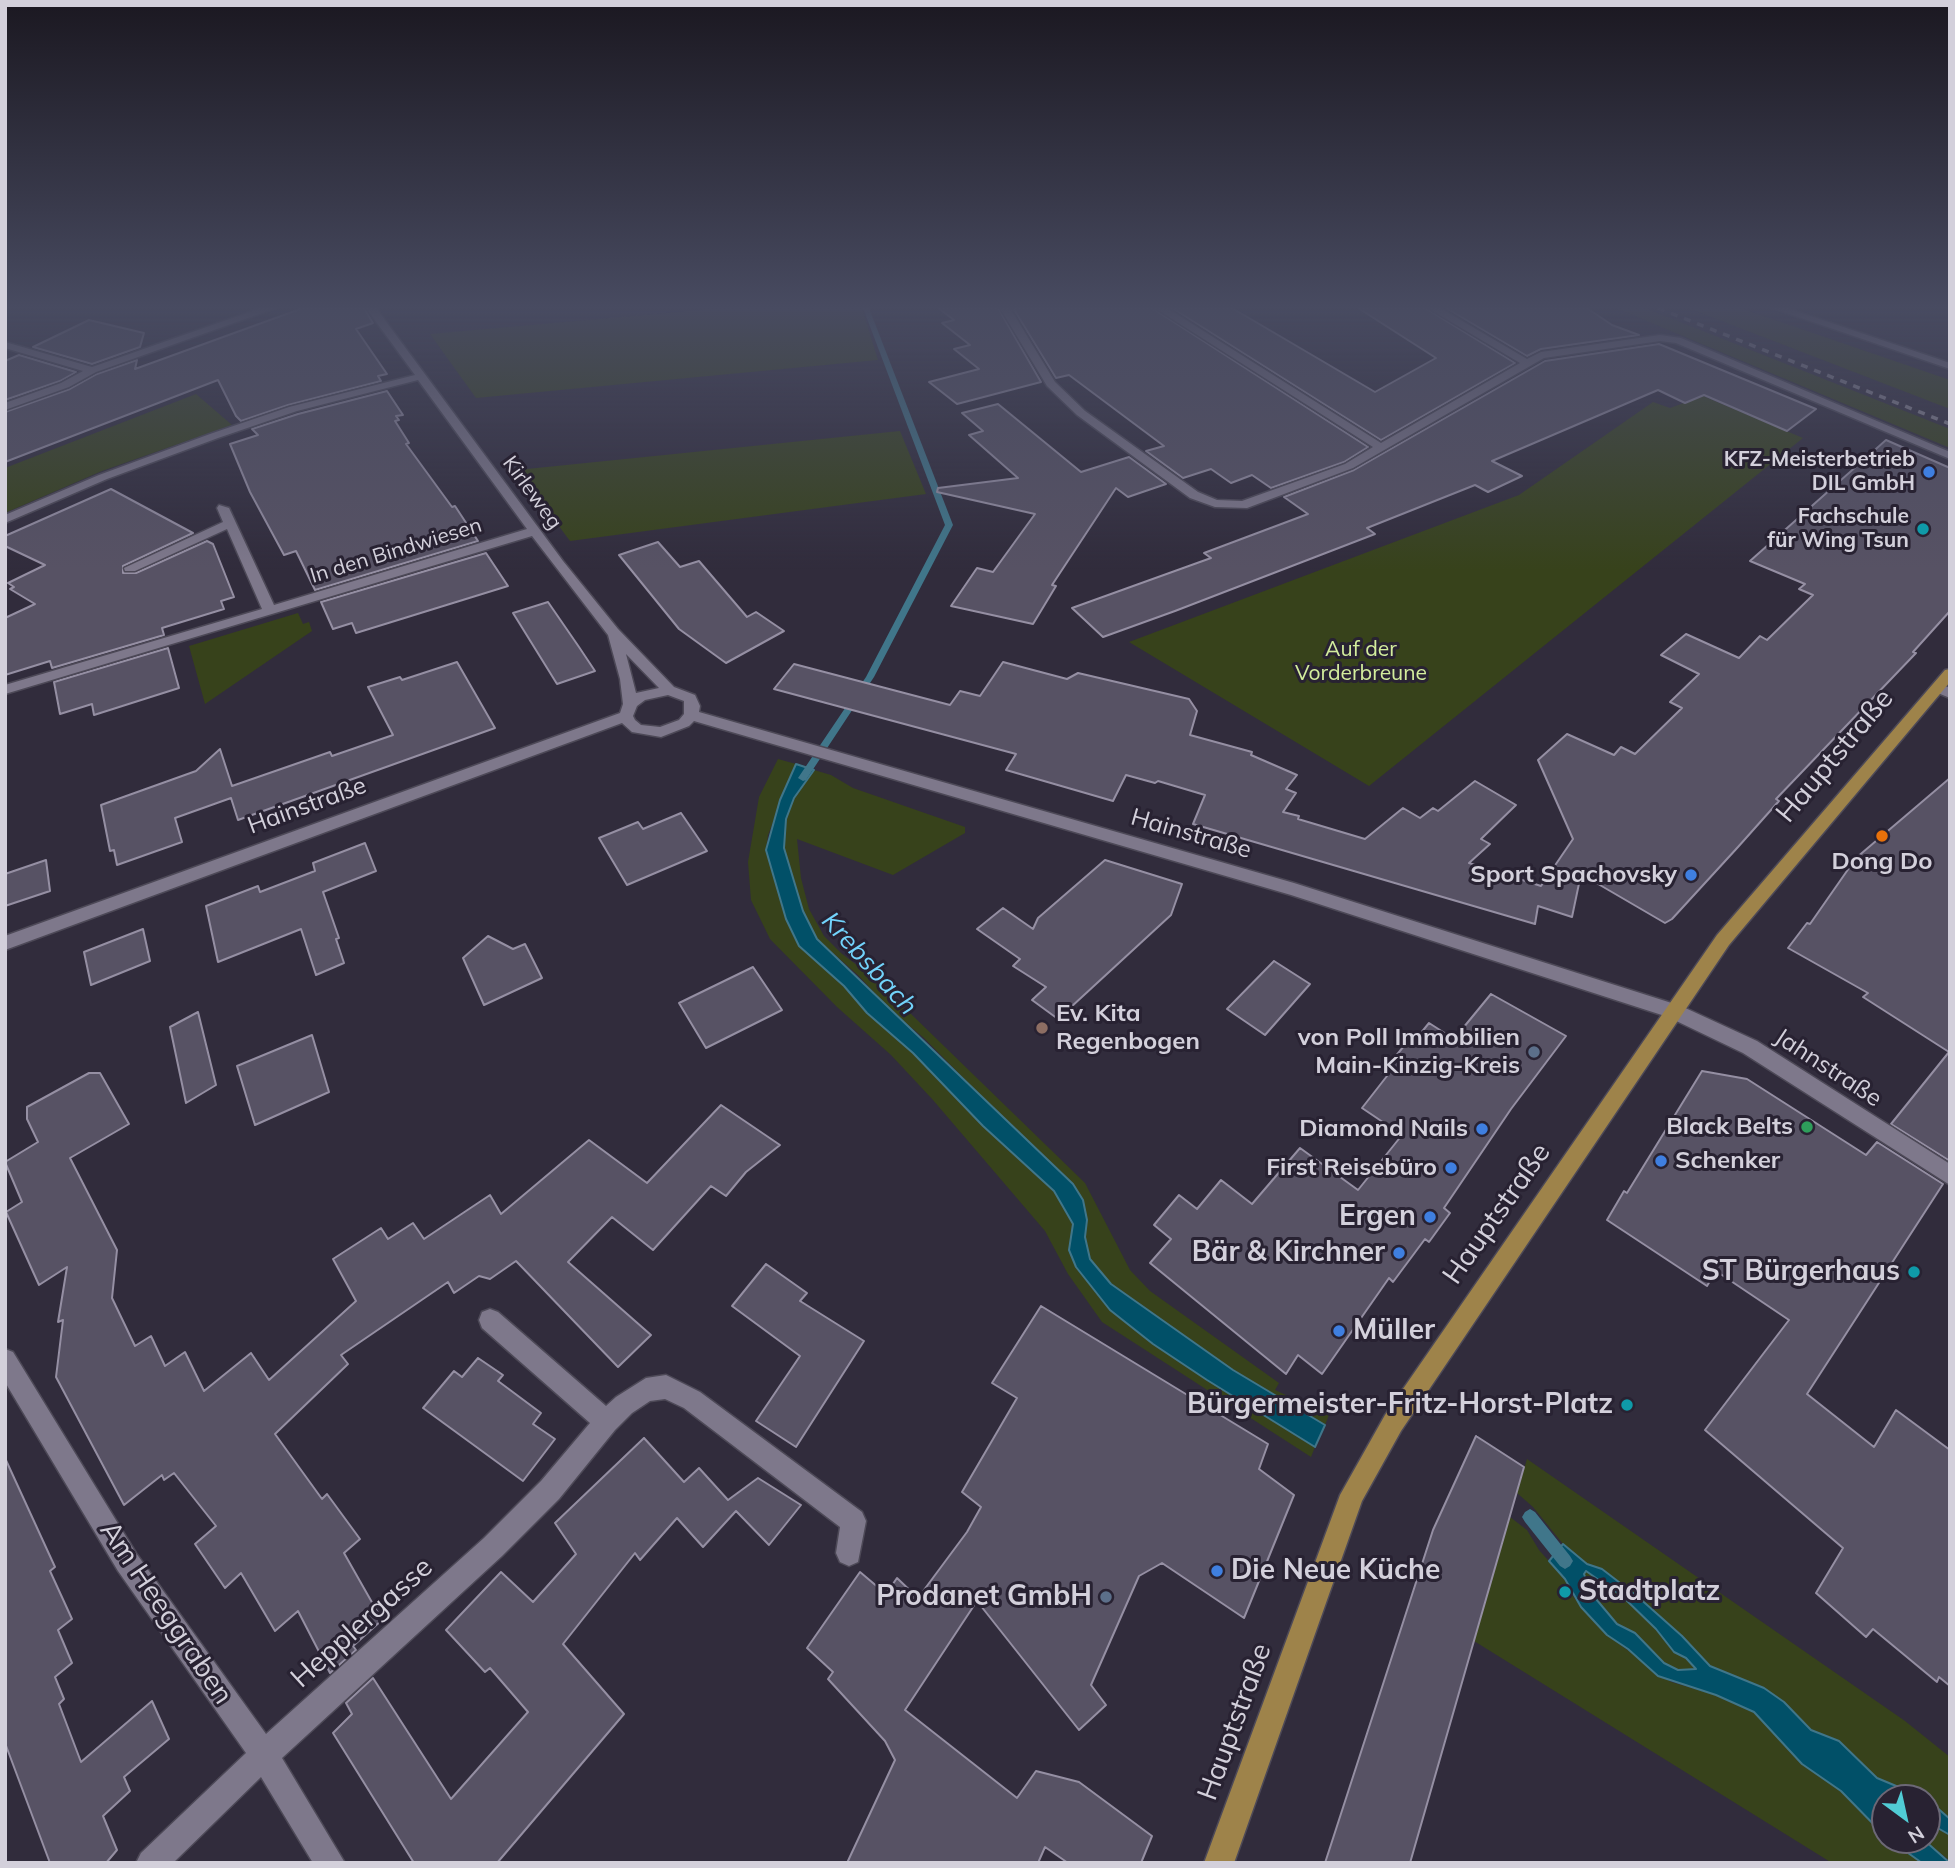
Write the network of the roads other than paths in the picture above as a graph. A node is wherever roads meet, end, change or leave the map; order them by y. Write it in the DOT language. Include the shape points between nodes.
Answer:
graph roads {
  1 [pos="37,395"];
  2 [pos="347,395"];
  3 [pos="435,395"];
  4 [pos="1063,395"];
  5 [pos="1298,395"];
  6 [pos="1470,395"];
  7 [pos="1807,395"];
  8 [pos="5,407"];
  9 [pos="1382,448"];
  10 [pos="1950,456"];
  11 [pos="223,508"];
  12 [pos="5,519"];
  13 [pos="230,523"];
  14 [pos="535,531"];
  15 [pos="130,568"];
  16 [pos="270,611"];
  17 [pos="613,632"];
  18 [pos="1950,673"];
  19 [pos="5,690"];
  20 [pos="669,690"];
  21 [pos="1944,691"];
  22 [pos="628,710"];
  23 [pos="691,715"];
  24 [pos="5,943"];
  25 [pos="1674,1011"];
  26 [pos="1950,1176"];
  27 [pos="490,1320"];
  28 [pos="5,1360"];
  29 [pos="607,1422"];
  30 [pos="849,1553"];
  31 [pos="264,1755"];
  32 [pos="151,1863"];
  33 [pos="330,1863"];
  34 [pos="1219,1863"];
  1 -- 8 [label="street"];
  2 -- 12 [label="street" via="145,460"];
  3 -- 14 [label="street, Kirleweg"];
  4 -- 9 [label="street" via="1194,495 1215,503 1243,505 1349,466"];
  5 -- 9 [label="street"];
  6 -- 9 [label="street"];
  7 -- 10 [label="street"];
  11 -- 13 [label="street"];
  13 -- 15 [label="street"];
  13 -- 16 [label="street"];
  14 -- 16 [label="street, In den Bindwiesen"];
  14 -- 17 [label="street, Kirleweg"];
  16 -- 19 [label="street, In den Bindwiesen"];
  17 -- 20 [label="street, Kirleweg"];
  17 -- 22 [label="street, Kirleweg" via="630,689"];
  18 -- 21 [label="main road, Hauptstraße"];
  20 -- 22 [label="street" via="640,696"];
  20 -- 23 [label="street" via="690,698"];
  21 -- 25 [label="main road, Hauptstraße" via="1723,940"];
  22 -- 23 [label="street" via="629,723 637,729 661,732 684,723"];
  22 -- 24 [label="street, Hainstraße"];
  23 -- 25 [label="street, Hainstraße" via="1294,889"];
  25 -- 26 [label="street, Jahnstraße" via="1750,1047"];
  25 -- 34 [label="main road, Hauptstraße" via="1393,1423 1358,1485"];
  27 -- 29 [label="street"];
  28 -- 31 [label="street, Am Heeggraben" via="127,1562"];
  29 -- 30 [label="street, Hepplergasse" via="646,1390 666,1387 692,1400 853,1521"];
  29 -- 31 [label="street, Hepplergasse" via="550,1490 493,1547"];
  31 -- 32 [label="street, Hepplergasse"];
  31 -- 33 [label="street, Am Heeggraben"];
}
